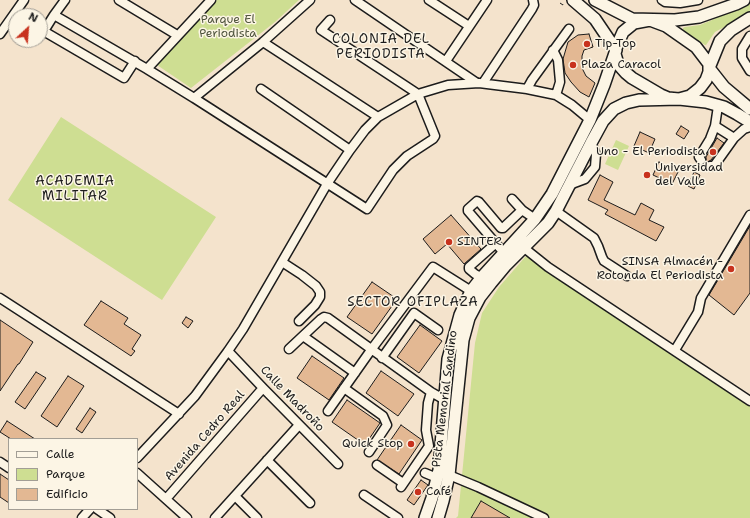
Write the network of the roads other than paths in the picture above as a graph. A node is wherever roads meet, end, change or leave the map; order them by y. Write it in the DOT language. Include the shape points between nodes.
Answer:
graph roads {
  1 [pos="65,0"];
  2 [pos="119,0"];
  3 [pos="211,0"];
  4 [pos="310,0"];
  5 [pos="355,0"];
  6 [pos="429,0"];
  7 [pos="486,0"];
  8 [pos="533,0"];
  9 [pos="662,0"];
  10 [pos="698,0"];
  11 [pos="738,1"];
  12 [pos="568,2"];
  13 [pos="602,2"];
  14 [pos="54,16"];
  15 [pos="750,18"];
  16 [pos="330,20"];
  17 [pos="650,20"];
  18 [pos="48,23"];
  19 [pos="8,24"];
  20 [pos="469,26"];
  21 [pos="569,29"];
  22 [pos="0,34"];
  23 [pos="48,34"];
  24 [pos="177,35"];
  25 [pos="750,36"];
  26 [pos="263,42"];
  27 [pos="553,50"];
  28 [pos="616,50"];
  29 [pos="135,61"];
  30 [pos="446,61"];
  31 [pos="709,68"];
  32 [pos="148,69"];
  33 [pos="750,71"];
  34 [pos="465,79"];
  35 [pos="480,83"];
  36 [pos="262,89"];
  37 [pos="527,89"];
  38 [pos="418,94"];
  39 [pos="556,95"];
  40 [pos="194,98"];
  41 [pos="679,99"];
  42 [pos="718,106"];
  43 [pos="750,109"];
  44 [pos="378,117"];
  45 [pos="590,120"];
  46 [pos="750,122"];
  47 [pos="715,126"];
  48 [pos="750,127"];
  49 [pos="734,138"];
  50 [pos="590,143"];
  51 [pos="350,150"];
  52 [pos="569,159"];
  53 [pos="701,160"];
  54 [pos="579,166"];
  55 [pos="710,166"];
  56 [pos="596,168"];
  57 [pos="327,184"];
  58 [pos="569,185"];
  59 [pos="512,199"];
  60 [pos="522,210"];
  61 [pos="556,211"];
  62 [pos="750,215"];
  63 [pos="535,219"];
  64 [pos="495,244"];
  65 [pos="523,247"];
  66 [pos="504,253"];
  67 [pos="282,262"];
  68 [pos="627,276"];
  69 [pos="486,280"];
  70 [pos="471,291"];
  71 [pos="0,298"];
  72 [pos="298,321"];
  73 [pos="438,330"];
  74 [pos="303,336"];
  75 [pos="289,349"];
  76 [pos="371,350"];
  77 [pos="675,350"];
  78 [pos="228,351"];
  79 [pos="382,358"];
  80 [pos="459,369"];
  81 [pos="355,373"];
  82 [pos="263,388"];
  83 [pos="344,388"];
  84 [pos="431,392"];
  85 [pos="445,400"];
  86 [pos="750,401"];
  87 [pos="328,411"];
  88 [pos="179,414"];
  89 [pos="299,425"];
  90 [pos="452,429"];
  91 [pos="369,452"];
  92 [pos="138,457"];
  93 [pos="267,460"];
  94 [pos="338,464"];
  95 [pos="377,465"];
  96 [pos="425,473"];
  97 [pos="138,474"];
  98 [pos="449,474"];
  99 [pos="437,478"];
  100 [pos="364,495"];
  101 [pos="235,496"];
  102 [pos="166,499"];
  103 [pos="310,503"];
  104 [pos="98,510"];
  105 [pos="110,518"];
  106 [pos="187,518"];
  107 [pos="215,518"];
  108 [pos="256,518"];
  109 [pos="398,518"];
  110 [pos="426,518"];
  111 [pos="438,518"];
  112 [pos="544,518"];
  1 -- 14 [label="street"];
  2 -- 24 [label="street"];
  3 -- 24 [label="street"];
  4 -- 26 [label="street"];
  5 -- 30 [label="street"];
  6 -- 20 [label="street"];
  7 -- 20 [label="street"];
  8 -- 35 [label="street" via="532,9"];
  9 -- 10 [label="street" via="680,3"];
  11 -- 17 [label="main road" via="689,19"];
  12 -- 28 [label="main road" via="595,19"];
  13 -- 17 [label="main road" via="632,18"];
  14 -- 18 [label="street"];
  14 -- 29 [label="street"];
  15 -- 31 [label="main road" via="731,30 720,41"];
  16 -- 38 [label="street" via="321,30"];
  17 -- 28 [label="main road" via="639,21 628,28 621,36"];
  17 -- 31 [label="main road" via="666,26 696,47 706,58"];
  19 -- 22 [label="street"];
  20 -- 30 [label="street"];
  21 -- 27 [label="street"];
  23 -- 29 [label="street" via="124,78"];
  24 -- 32 [label="street"];
  25 -- 33 [label="street" via="742,49 742,58"];
  26 -- 40 [label="street"];
  26 -- 44 [label="street"];
  27 -- 37 [label="street"];
  27 -- 39 [label="street" via="558,60 560,82"];
  28 -- 41 [label="main road" via="617,60 626,73 657,93"];
  28 -- 45 [label="main road, Pista Memorial Sandino"];
  29 -- 32 [label="street"];
  30 -- 34 [label="street"];
  31 -- 41 [label="main road" via="707,78 700,88 690,96"];
  31 -- 43 [label="main road" via="724,87"];
  32 -- 40 [label="street"];
  34 -- 35 [label="street"];
  34 -- 38 [label="street"];
  35 -- 37 [label="street"];
  36 -- 51 [label="street"];
  37 -- 39 [label="street"];
  38 -- 44 [label="street"];
  38 -- 57 [label="street" via="435,137 401,162 390,174 367,210"];
  39 -- 45 [label="street"];
  40 -- 57 [label="street"];
  41 -- 42 [label="main road"];
  41 -- 50 [label="main road, Pista Memorial Sandino" via="639,100 619,106 603,121"];
  42 -- 46 [label="main road"];
  42 -- 47 [label="street"];
  44 -- 51 [label="street"];
  45 -- 52 [label="main road, Pista Memorial Sandino"];
  47 -- 49 [label="street"];
  47 -- 53 [label="street" via="699,156"];
  48 -- 49 [label="street"];
  49 -- 55 [label="street" via="714,166"];
  50 -- 54 [label="main road, Pista Memorial Sandino"];
  50 -- 56 [label="street" via="596,154"];
  51 -- 57 [label="street"];
  52 -- 54 [label="street"];
  52 -- 63 [label="main road, Pista Memorial Sandino" via="552,194"];
  54 -- 56 [label="street"];
  54 -- 58 [label="main road, Pista Memorial Sandino"];
  56 -- 58 [label="street" via="585,179"];
  57 -- 67 [label="street"];
  58 -- 61 [label="main road, Pista Memorial Sandino"];
  59 -- 60 [label="street"];
  60 -- 63 [label="street"];
  60 -- 64 [label="street" via="501,228 479,202 468,209"];
  61 -- 65 [label="main road, Pista Memorial Sandino" via="548,223"];
  61 -- 68 [label="street" via="594,238 604,261"];
  62 -- 77 [label="street" via="700,298 698,312"];
  63 -- 66 [label="main road, Pista Memorial Sandino"];
  64 -- 66 [label="street"];
  64 -- 69 [label="street" via="469,267"];
  65 -- 69 [label="main road, Pista Memorial Sandino"];
  65 -- 77 [label="street" via="548,268"];
  66 -- 69 [label="main road, Pista Memorial Sandino"];
  67 -- 72 [label="street" via="316,286 320,292 315,305"];
  67 -- 78 [label="street"];
  69 -- 70 [label="main road, Pista Memorial Sandino"];
  69 -- 80 [label="main road, Pista Memorial Sandino" via="462,340"];
  70 -- 76 [label="street" via="433,267"];
  70 -- 85 [label="main road, Pista Memorial Sandino" via="460,315 448,360"];
  71 -- 88 [label="street"];
  73 -- 79 [label="street" via="414,313"];
  74 -- 75 [label="street"];
  74 -- 76 [label="street" via="324,317"];
  74 -- 81 [label="street"];
  76 -- 79 [label="street"];
  76 -- 81 [label="street"];
  77 -- 86 [label="street"];
  78 -- 82 [label="street, Calle Madroño"];
  78 -- 88 [label="street"];
  79 -- 84 [label="street"];
  80 -- 85 [label="main road" via="452,393"];
  80 -- 90 [label="main road, Pista Memorial Sandino"];
  81 -- 83 [label="street"];
  82 -- 89 [label="street, Calle Madroño"];
  82 -- 102 [label="street, Avenida Cedro Real"];
  83 -- 87 [label="street"];
  83 -- 91 [label="street" via="383,416 387,425"];
  84 -- 85 [label="street"];
  84 -- 95 [label="street" via="426,430 429,446 402,485"];
  85 -- 90 [label="main road" via="451,406"];
  85 -- 99 [label="main road, Pista Memorial Sandino"];
  88 -- 92 [label="street"];
  89 -- 93 [label="street"];
  89 -- 94 [label="street, Calle Madroño"];
  90 -- 98 [label="main road, Pista Memorial Sandino"];
  93 -- 101 [label="street"];
  93 -- 103 [label="street"];
  96 -- 99 [label="street"];
  97 -- 102 [label="street"];
  98 -- 111 [label="main road, Pista Memorial Sandino"];
  98 -- 112 [label="street"];
  99 -- 110 [label="main road, Pista Memorial Sandino"];
  100 -- 109 [label="street"];
  101 -- 107 [label="street"];
  101 -- 108 [label="street"];
  102 -- 106 [label="street"];
  104 -- 105 [label="street"];
}
